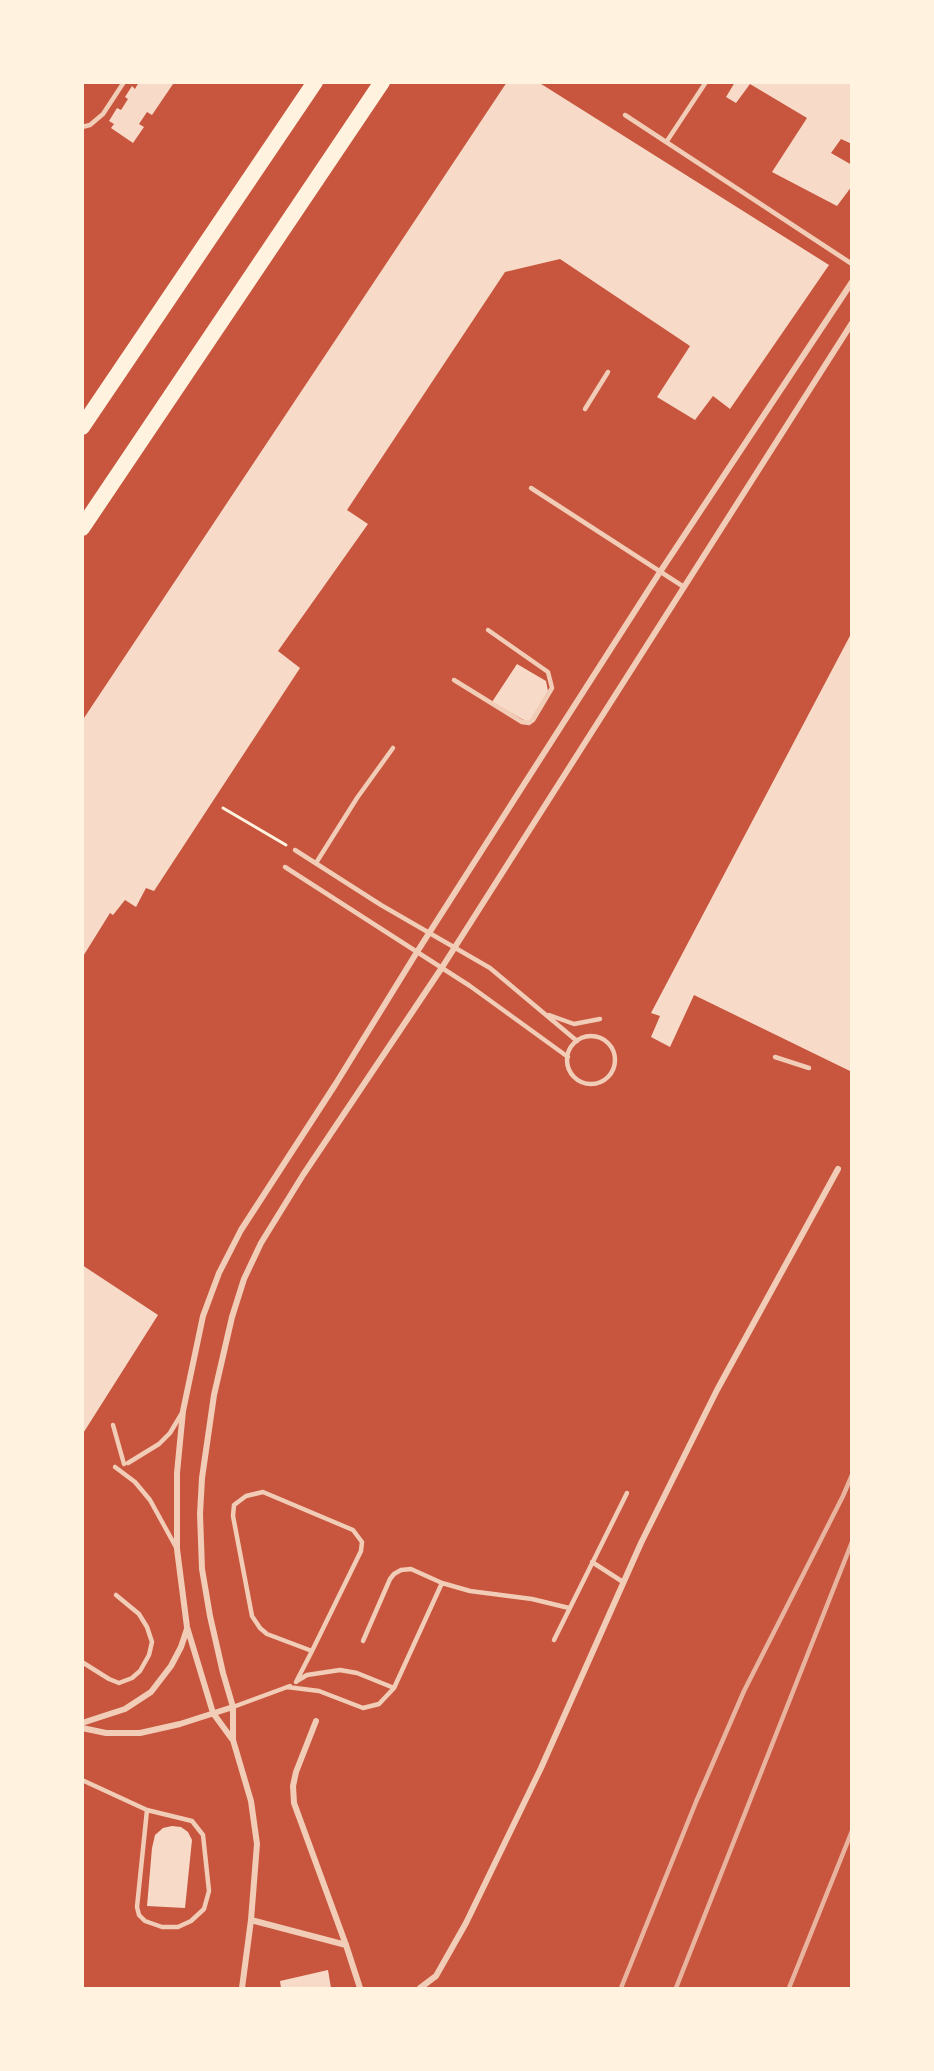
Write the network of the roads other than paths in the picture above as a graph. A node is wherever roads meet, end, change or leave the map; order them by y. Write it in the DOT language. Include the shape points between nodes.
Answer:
graph roads {
  1 [pos="124,82"];
  2 [pos="315,82"];
  3 [pos="382,82"];
  4 [pos="706,82"];
  5 [pos="625,115"];
  6 [pos="82,127"];
  7 [pos="667,141"];
  8 [pos="852,264"];
  9 [pos="852,282"];
  10 [pos="852,323"];
  11 [pos="608,372"];
  12 [pos="585,409"];
  13 [pos="82,426"];
  14 [pos="531,488"];
  15 [pos="82,528"];
  16 [pos="660,572"];
  17 [pos="684,587"];
  18 [pos="488,630"];
  19 [pos="454,680"];
  20 [pos="393,748"];
  21 [pos="295,850"];
  22 [pos="316,863"];
  23 [pos="285,867"];
  24 [pos="430,933"];
  25 [pos="454,947"];
  26 [pos="417,952"];
  27 [pos="441,969"];
  28 [pos="543,1013"];
  29 [pos="600,1019"];
  30 [pos="577,1041"];
  31 [pos="568,1057"];
  32 [pos="776,1057"];
  33 [pos="809,1068"];
  34 [pos="838,1170"];
  35 [pos="183,1411"];
  36 [pos="113,1425"];
  37 [pos="115,1467"];
  38 [pos="627,1493"];
  39 [pos="177,1549"];
  40 [pos="592,1562"];
  41 [pos="623,1582"];
  42 [pos="442,1583"];
  43 [pos="116,1595"];
  44 [pos="569,1608"];
  45 [pos="187,1628"];
  46 [pos="554,1640"];
  47 [pos="363,1641"];
  48 [pos="312,1651"];
  49 [pos="82,1662"];
  50 [pos="296,1682"];
  51 [pos="287,1687"];
  52 [pos="394,1688"];
  53 [pos="233,1707"];
  54 [pos="213,1713"];
  55 [pos="316,1721"];
  56 [pos="82,1725"];
  57 [pos="233,1740"];
  58 [pos="82,1780"];
  59 [pos="147,1810"];
  60 [pos="251,1920"];
  61 [pos="346,1945"];
  62 [pos="242,1989"];
  63 [pos="360,1989"];
  64 [pos="420,1989"];
  1 -- 6 [label="lane" via="103,114"];
  2 -- 13 [label="highway"];
  3 -- 15 [label="highway"];
  4 -- 7 [label="lane"];
  5 -- 7 [label="lane"];
  7 -- 8 [label="lane"];
  9 -- 16 [label="street"];
  10 -- 17 [label="street"];
  11 -- 12 [label="lane"];
  14 -- 16 [label="lane"];
  16 -- 17 [label="lane"];
  16 -- 24 [label="street"];
  17 -- 25 [label="street"];
  18 -- 19 [label="lane" via="548,672 552,688 533,720 522,722"];
  20 -- 22 [label="lane"];
  21 -- 22 [label="lane"];
  22 -- 24 [label="lane"];
  23 -- 26 [label="lane"];
  24 -- 25 [label="lane"];
  24 -- 26 [label="street"];
  25 -- 27 [label="street"];
  25 -- 28 [label="lane" via="489,968"];
  26 -- 27 [label="lane"];
  26 -- 35 [label="street" via="241,1230 219,1273 203,1316"];
  27 -- 31 [label="lane"];
  27 -- 53 [label="street" via="261,1243 232,1317 214,1395 200,1514 202,1569"];
  28 -- 29 [label="lane" via="574,1024"];
  28 -- 30 [label="lane"];
  30 -- 31 [label="lane"];
  30 -- 31 [label="lane" via="596,1036 607,1042 615,1055 612,1071 601,1081 586,1083 570,1071"];
  32 -- 33 [label="lane"];
  34 -- 41 [label="street" via="717,1390"];
  35 -- 36 [label="lane" via="159,1444 126,1464"];
  35 -- 39 [label="street" via="177,1473"];
  37 -- 39 [label="lane" via="150,1500"];
  38 -- 40 [label="lane"];
  39 -- 45 [label="street"];
  40 -- 41 [label="lane"];
  40 -- 44 [label="lane"];
  41 -- 64 [label="street" via="541,1768 466,1923 436,1976"];
  42 -- 44 [label="lane"];
  42 -- 47 [label="lane" via="411,1569 394,1574"];
  42 -- 52 [label="lane"];
  43 -- 49 [label="lane" via="139,1614 147,1627 152,1642 149,1655 140,1671 119,1683"];
  44 -- 46 [label="lane"];
  45 -- 54 [label="street"];
  45 -- 56 [label="street" via="171,1666 151,1692 125,1709"];
  48 -- 48 [label="lane" via="361,1551 361,1539 353,1530 263,1492 246,1496 234,1505 233,1516 252,1616 267,1634"];
  48 -- 50 [label="lane"];
  50 -- 51 [label="lane"];
  50 -- 52 [label="lane" via="307,1675 340,1670"];
  51 -- 52 [label="lane" via="319,1691 363,1707 379,1704"];
  51 -- 53 [label="lane"];
  53 -- 54 [label="street"];
  53 -- 57 [label="street"];
  54 -- 56 [label="street" via="140,1733 106,1733"];
  54 -- 57 [label="street"];
  55 -- 61 [label="street" via="296,1772 294,1803"];
  57 -- 60 [label="street" via="251,1801 257,1844"];
  58 -- 59 [label="lane"];
  59 -- 59 [label="lane" via="192,1821 203,1835 209,1891 204,1909 178,1926 162,1927 145,1922 139,1915"];
  60 -- 61 [label="street"];
  60 -- 62 [label="street"];
  61 -- 63 [label="street"];
}
